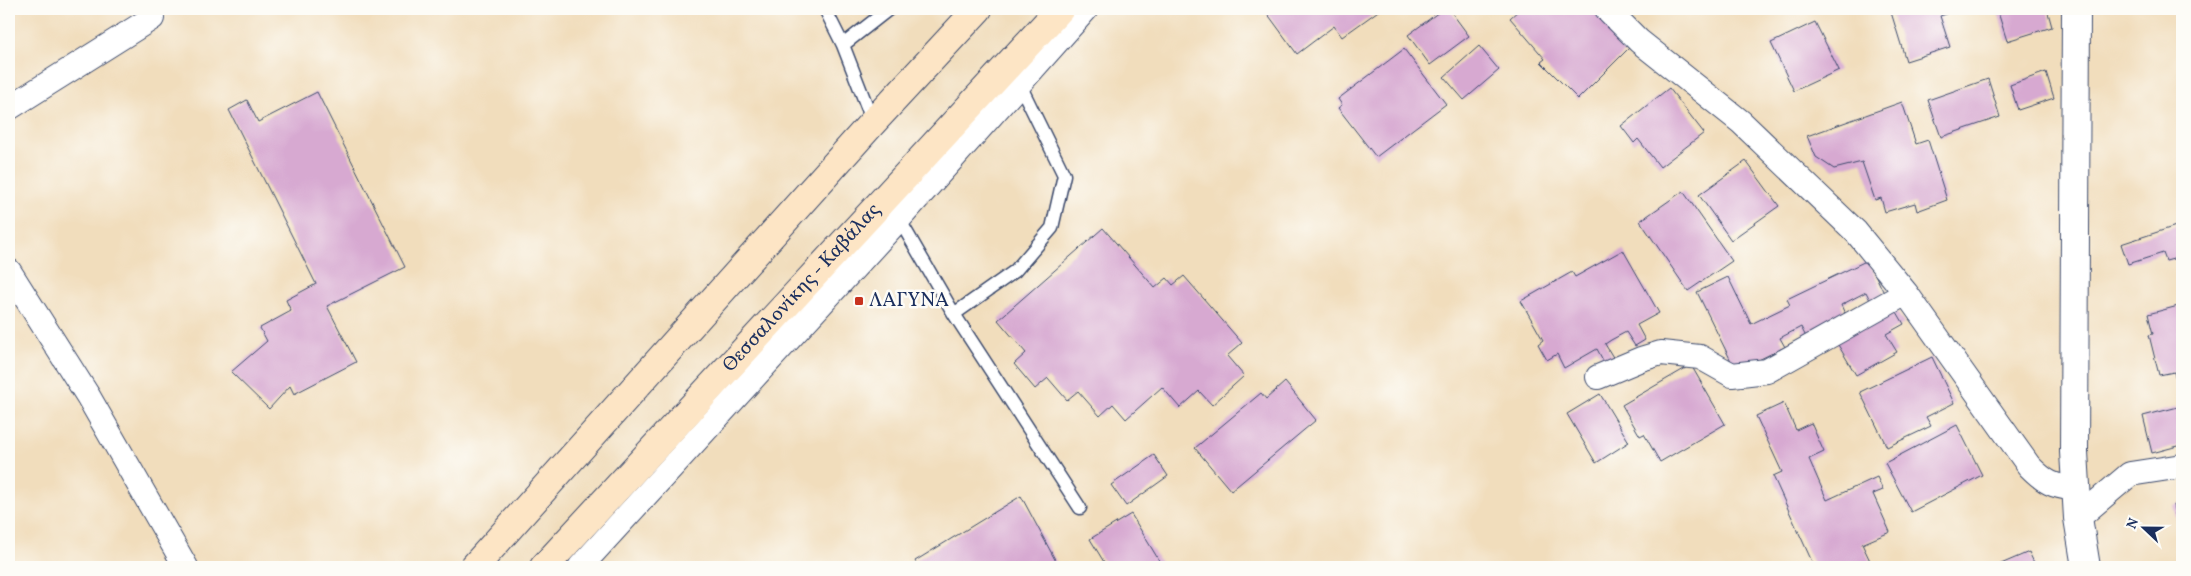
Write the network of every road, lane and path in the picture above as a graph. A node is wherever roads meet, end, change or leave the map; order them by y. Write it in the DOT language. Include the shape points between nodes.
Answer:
graph roads {
  1 [pos="826,9"];
  2 [pos="889,9"];
  3 [pos="978,9"];
  4 [pos="1060,9"];
  5 [pos="1086,9"];
  6 [pos="1607,9"];
  7 [pos="2076,9"];
  8 [pos="152,18"];
  9 [pos="843,45"];
  10 [pos="1020,85"];
  11 [pos="9,108"];
  12 [pos="873,122"];
  13 [pos="899,219"];
  14 [pos="9,271"];
  15 [pos="1906,293"];
  16 [pos="954,314"];
  17 [pos="1598,377"];
  18 [pos="2182,466"];
  19 [pos="2076,489"];
  20 [pos="1080,508"];
  21 [pos="2078,518"];
  22 [pos="186,567"];
  23 [pos="474,567"];
  24 [pos="544,567"];
  25 [pos="580,567"];
  26 [pos="2086,567"];
  1 -- 9 [label="lane"];
  2 -- 9 [label="lane"];
  3 -- 12 [label="main road"];
  4 -- 24 [label="main road, Θεσσαλονίκης - Καβάλας"];
  5 -- 10 [label="street"];
  6 -- 15 [label="street" via="1639,41 1741,122 1856,232"];
  7 -- 19 [label="street"];
  8 -- 11 [label="street"];
  9 -- 12 [label="lane"];
  10 -- 13 [label="street"];
  10 -- 16 [label="lane" via="1064,175 1052,228 1015,271"];
  12 -- 23 [label="main road"];
  13 -- 16 [label="lane"];
  13 -- 25 [label="street"];
  14 -- 22 [label="street" via="88,396"];
  15 -- 17 [label="street" via="1768,371 1732,375 1700,357 1661,353"];
  15 -- 19 [label="street" via="2029,466 2043,480 2055,486"];
  16 -- 20 [label="lane"];
  18 -- 21 [label="street" via="2130,474"];
  19 -- 21 [label="street"];
  21 -- 26 [label="street"];
}
